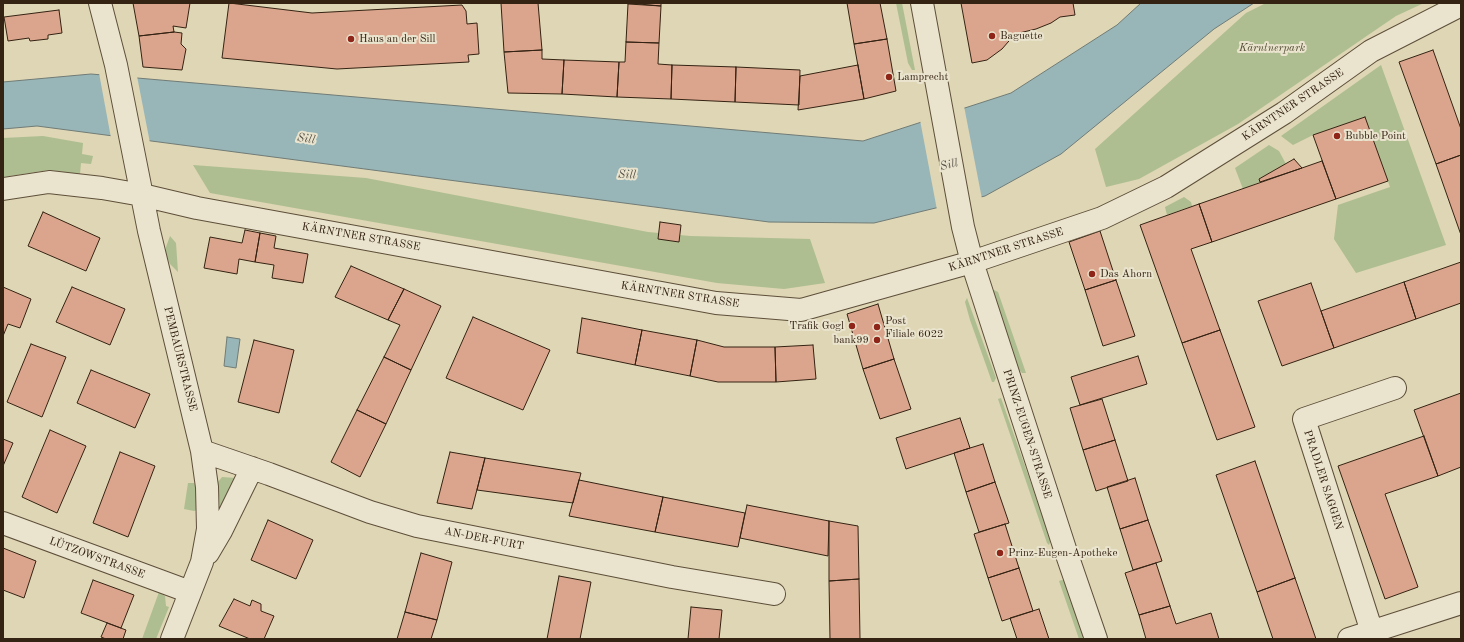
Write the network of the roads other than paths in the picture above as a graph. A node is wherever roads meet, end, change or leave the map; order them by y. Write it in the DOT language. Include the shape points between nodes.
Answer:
graph roads {
  1 [pos="100,3"];
  2 [pos="922,3"];
  3 [pos="1461,5"];
  4 [pos="3,188"];
  5 [pos="142,195"];
  6 [pos="972,262"];
  7 [pos="1394,388"];
  8 [pos="202,451"];
  9 [pos="252,468"];
  10 [pos="3,523"];
  11 [pos="202,562"];
  12 [pos="190,592"];
  13 [pos="774,594"];
  14 [pos="1461,603"];
  15 [pos="1372,632"];
  16 [pos="172,639"];
  17 [pos="1096,639"];
  18 [pos="1349,639"];
  1 -- 5 [label="street, PEMBAURSTRASSE" via="116,65"];
  2 -- 6 [label="street, PRINZ-EUGEN-STRASSE"];
  3 -- 6 [label="street, KÄRNTNER STRASSE" via="1371,51 1284,114 1172,183 1102,218"];
  4 -- 5 [label="street, KÄRNTNER STRASSE" via="54,182"];
  5 -- 6 [label="street, KÄRNTNER STRASSE" via="183,206 708,302 801,310"];
  5 -- 8 [label="street, PEMBAURSTRASSE"];
  6 -- 17 [label="street, PRINZ-EUGEN-STRASSE"];
  7 -- 15 [label="street, PRADLER SAGGEN" via="1304,419"];
  8 -- 9 [label="street, AN-DER-FURT"];
  8 -- 11 [label="street, PEMBAURSTRASSE" via="207,487 208,529"];
  9 -- 11 [label="street, PEMBAURSTRASSE" via="221,531"];
  9 -- 13 [label="street, AN-DER-FURT" via="370,512 417,526 605,564"];
  10 -- 12 [label="street, LÜTZOWSTRASSE"];
  11 -- 12 [label="street, PEMBAURSTRASSE"];
  12 -- 16 [label="street, PEMBAURSTRASSE"];
  14 -- 15 [label="street"];
  15 -- 18 [label="street"];
}
